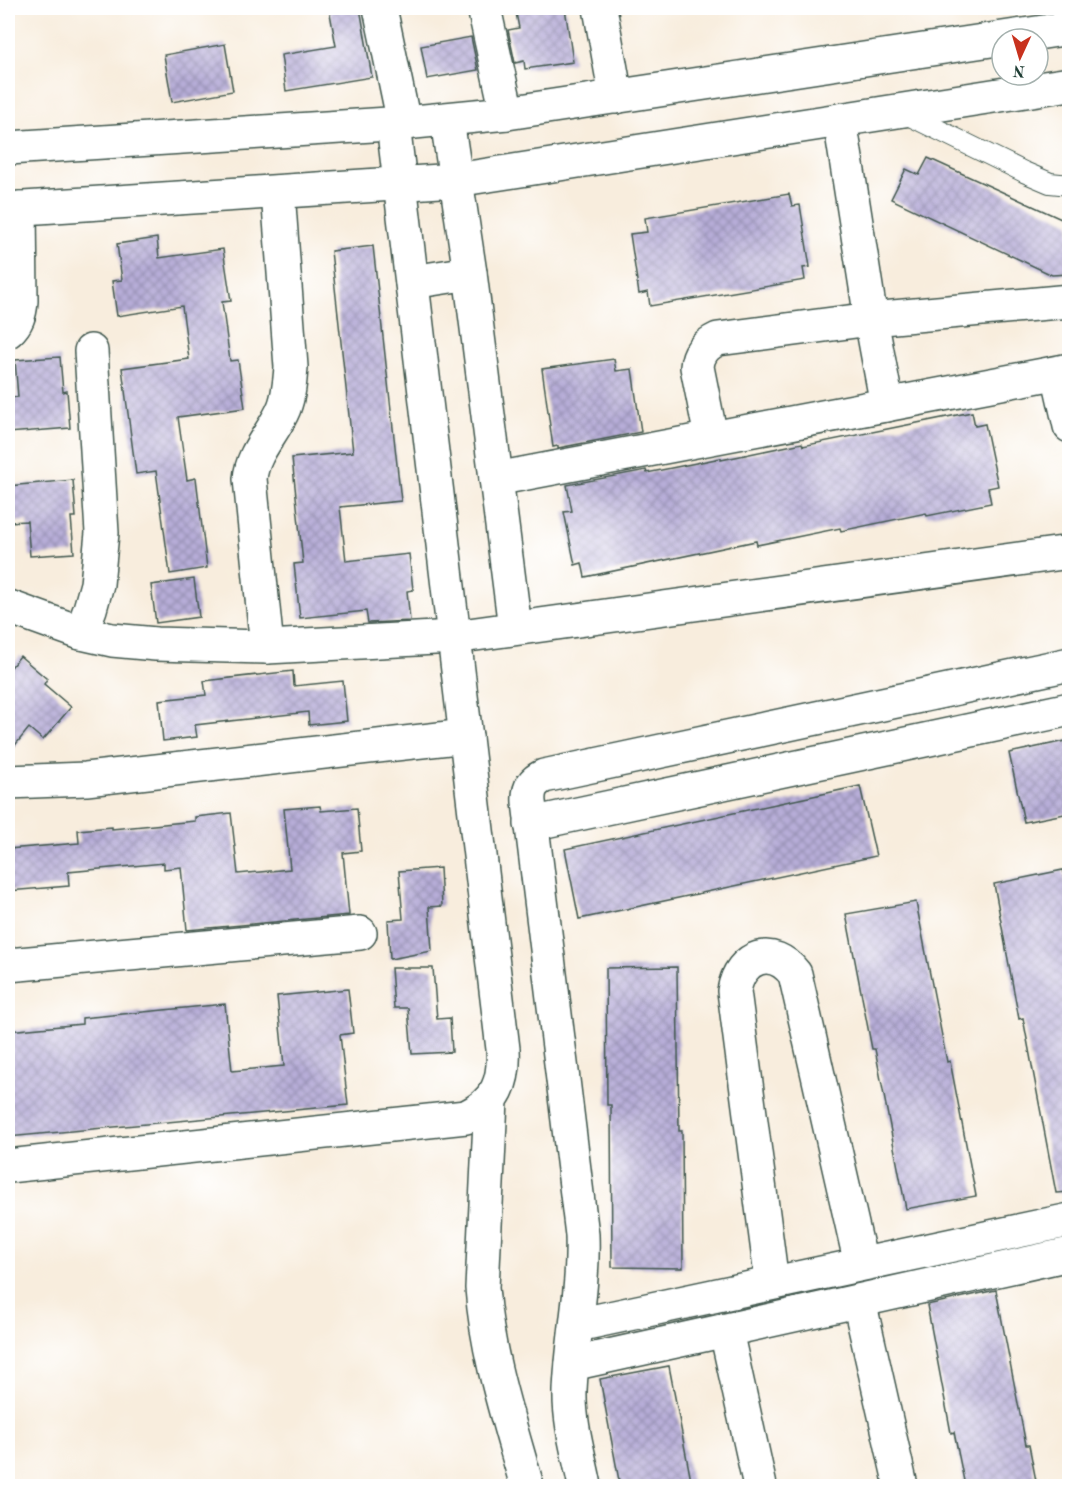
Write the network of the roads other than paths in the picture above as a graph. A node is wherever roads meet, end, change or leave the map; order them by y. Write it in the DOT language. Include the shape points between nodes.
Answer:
graph roads {
  1 [pos="380,8"];
  2 [pos="484,8"];
  3 [pos="600,8"];
  4 [pos="1070,28"];
  5 [pos="1070,84"];
  6 [pos="616,97"];
  7 [pos="900,111"];
  8 [pos="507,113"];
  9 [pos="447,120"];
  10 [pos="840,120"];
  11 [pos="398,123"];
  12 [pos="8,148"];
  13 [pos="456,180"];
  14 [pos="400,185"];
  15 [pos="1070,185"];
  16 [pos="278,192"];
  17 [pos="14,208"];
  18 [pos="470,273"];
  19 [pos="412,282"];
  20 [pos="1070,301"];
  21 [pos="871,319"];
  22 [pos="8,331"];
  23 [pos="92,351"];
  24 [pos="1064,371"];
  25 [pos="887,405"];
  26 [pos="1070,426"];
  27 [pos="711,437"];
  28 [pos="496,479"];
  29 [pos="1070,552"];
  30 [pos="9,607"];
  31 [pos="515,628"];
  32 [pos="81,633"];
  33 [pos="454,637"];
  34 [pos="267,647"];
  35 [pos="1070,664"];
  36 [pos="1070,709"];
  37 [pos="466,736"];
  38 [pos="8,782"];
  39 [pos="531,824"];
  40 [pos="360,933"];
  41 [pos="8,965"];
  42 [pos="491,1101"];
  43 [pos="8,1166"];
  44 [pos="1070,1220"];
  45 [pos="1070,1254"];
  46 [pos="861,1264"];
  47 [pos="772,1283"];
  48 [pos="859,1301"];
  49 [pos="577,1324"];
  50 [pos="726,1330"];
  51 [pos="572,1364"];
  52 [pos="527,1486"];
  53 [pos="585,1486"];
  54 [pos="760,1486"];
  55 [pos="901,1486"];
  1 -- 11 [label="street"];
  2 -- 8 [label="street"];
  3 -- 6 [label="street"];
  4 -- 6 [label="street"];
  5 -- 7 [label="street"];
  6 -- 8 [label="street"];
  7 -- 10 [label="street"];
  7 -- 15 [label="lane" via="1024,172 1050,183"];
  8 -- 9 [label="street"];
  9 -- 11 [label="street"];
  9 -- 13 [label="street"];
  10 -- 13 [label="street"];
  10 -- 21 [label="street"];
  11 -- 12 [label="street"];
  11 -- 14 [label="street"];
  13 -- 14 [label="street"];
  13 -- 18 [label="street"];
  14 -- 16 [label="street"];
  14 -- 19 [label="street"];
  16 -- 17 [label="street"];
  16 -- 34 [label="street" via="291,367 289,391 284,409 256,455 250,479"];
  17 -- 22 [label="street" via="21,301 20,314"];
  18 -- 19 [label="street"];
  18 -- 28 [label="street"];
  19 -- 33 [label="street"];
  20 -- 21 [label="street"];
  21 -- 25 [label="street"];
  21 -- 27 [label="street" via="710,343 702,350 697,367"];
  23 -- 32 [label="street" via="101,559"];
  24 -- 25 [label="street"];
  24 -- 26 [label="street"];
  25 -- 27 [label="street"];
  27 -- 28 [label="street"];
  28 -- 31 [label="street"];
  29 -- 31 [label="street"];
  30 -- 32 [label="street"];
  31 -- 33 [label="street"];
  32 -- 34 [label="street" via="142,643"];
  33 -- 34 [label="street"];
  33 -- 37 [label="street"];
  35 -- 39 [label="street" via="544,776 538,778 528,795"];
  36 -- 39 [label="street"];
  37 -- 38 [label="street" via="87,779"];
  37 -- 42 [label="street" via="503,1049 504,1069"];
  39 -- 49 [label="street" via="582,1235 583,1275"];
  40 -- 41 [label="street"];
  42 -- 43 [label="street" via="466,1117"];
  42 -- 52 [label="street" via="484,1315"];
  44 -- 46 [label="street"];
  45 -- 48 [label="street"];
  46 -- 47 [label="street"];
  46 -- 47 [label="street" via="795,974 788,964 764,957 742,968 734,991"];
  47 -- 49 [label="street"];
  48 -- 50 [label="street"];
  48 -- 55 [label="street"];
  49 -- 51 [label="street"];
  50 -- 51 [label="street"];
  50 -- 54 [label="street"];
  51 -- 53 [label="street" via="570,1408"];
}
